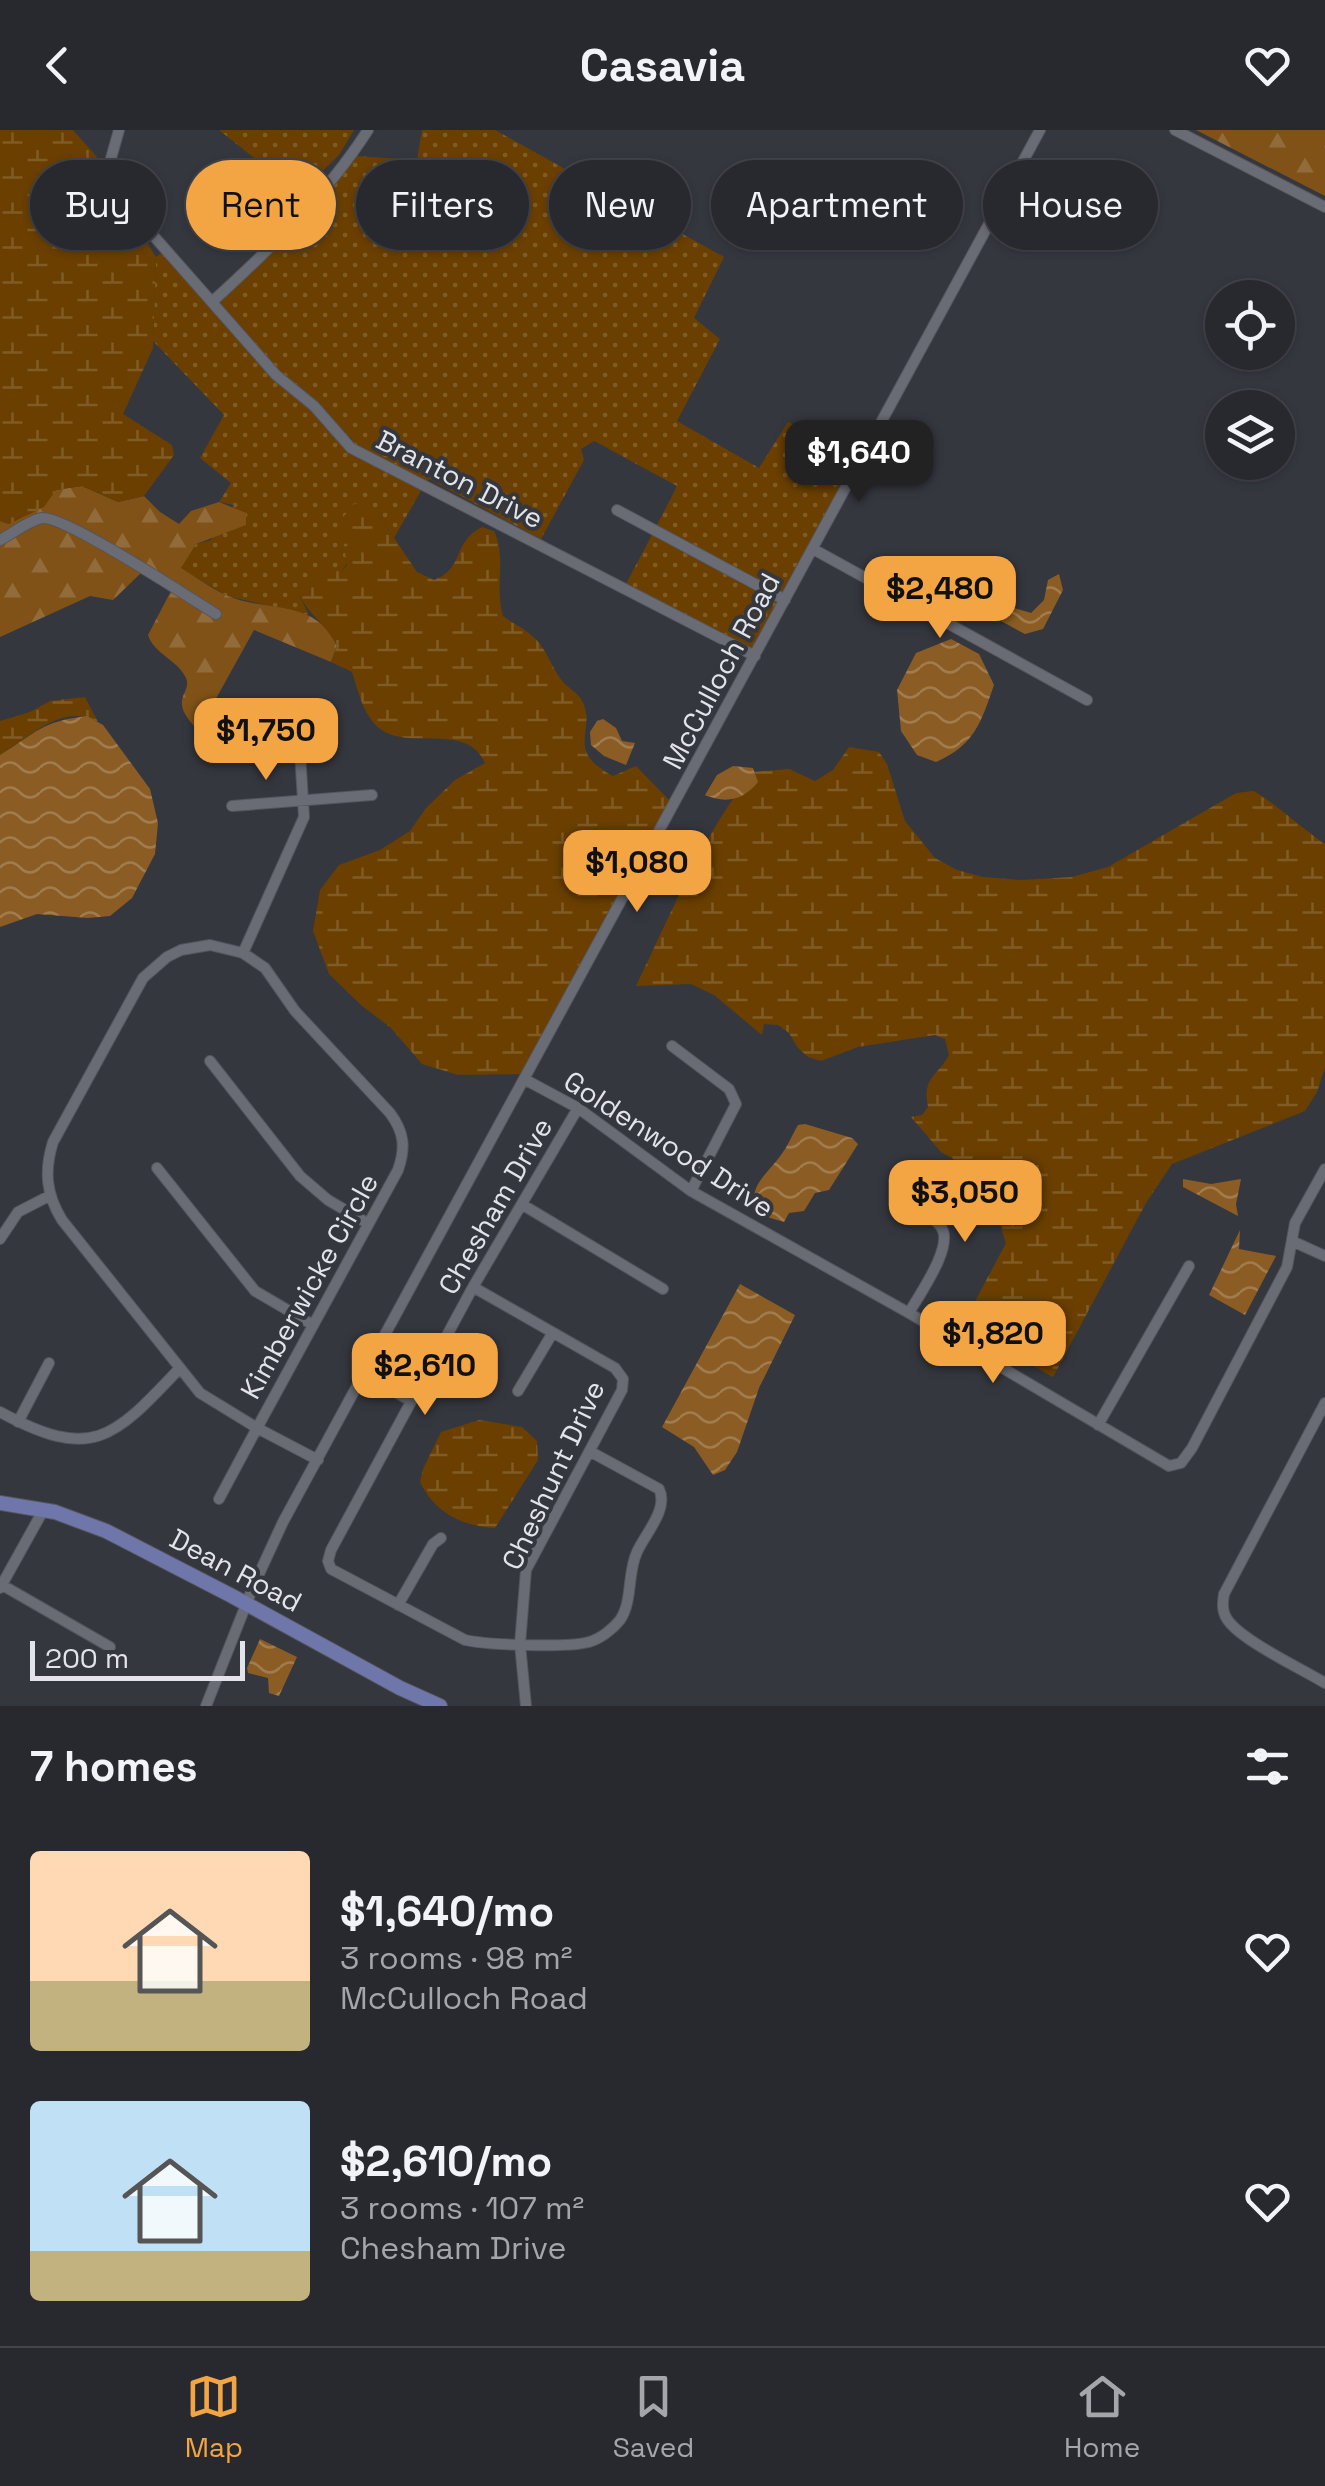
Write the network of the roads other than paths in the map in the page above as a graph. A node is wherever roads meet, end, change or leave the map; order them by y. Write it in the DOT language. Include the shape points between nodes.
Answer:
graph roads {
  1 [pos="119,130"];
  2 [pos="368,130"];
  3 [pos="1040,130"];
  4 [pos="1176,130"];
  5 [pos="1325,207"];
  6 [pos="213,301"];
  7 [pos="617,510"];
  8 [pos="0,540"];
  9 [pos="812,549"];
  10 [pos="785,600"];
  11 [pos="216,614"];
  12 [pos="755,656"];
  13 [pos="1088,700"];
  14 [pos="298,720"];
  15 [pos="372,795"];
  16 [pos="304,800"];
  17 [pos="232,806"];
  18 [pos="244,953"];
  19 [pos="672,1046"];
  20 [pos="210,1062"];
  21 [pos="524,1079"];
  22 [pos="578,1108"];
  23 [pos="156,1168"];
  24 [pos="1325,1169"];
  25 [pos="691,1192"];
  26 [pos="49,1196"];
  27 [pos="904,1197"];
  28 [pos="524,1205"];
  29 [pos="368,1224"];
  30 [pos="0,1239"];
  31 [pos="1292,1241"];
  32 [pos="1325,1256"];
  33 [pos="1189,1266"];
  34 [pos="472,1288"];
  35 [pos="664,1289"];
  36 [pos="909,1313"];
  37 [pos="314,1325"];
  38 [pos="552,1334"];
  39 [pos="48,1363"];
  40 [pos="179,1369"];
  41 [pos="365,1375"];
  42 [pos="518,1391"];
  43 [pos="411,1401"];
  44 [pos="1325,1403"];
  45 [pos="0,1412"];
  46 [pos="18,1422"];
  47 [pos="1098,1425"];
  48 [pos="257,1428"];
  49 [pos="590,1452"];
  50 [pos="318,1460"];
  51 [pos="218,1499"];
  52 [pos="0,1503"];
  53 [pos="44,1509"];
  54 [pos="440,1538"];
  55 [pos="1,1587"];
  56 [pos="247,1604"];
  57 [pos="398,1605"];
  58 [pos="520,1644"];
  59 [pos="110,1648"];
  60 [pos="1325,1683"];
  61 [pos="206,1706"];
  62 [pos="440,1706"];
  63 [pos="526,1706"];
  1 -- 6 [label="street, Branton Drive" via="108,169 114,192"];
  2 -- 6 [label="street" via="348,161"];
  3 -- 9 [label="street, McCulloch Road"];
  4 -- 5 [label="street"];
  6 -- 12 [label="street, Branton Drive" via="276,375 352,448"];
  7 -- 10 [label="street"];
  8 -- 11 [label="street" via="41,518 52,520"];
  9 -- 10 [label="street, McCulloch Road"];
  9 -- 13 [label="street"];
  10 -- 12 [label="street, McCulloch Road"];
  12 -- 21 [label="street, McCulloch Road"];
  14 -- 16 [label="street"];
  15 -- 16 [label="street"];
  16 -- 17 [label="street"];
  16 -- 18 [label="street" via="300,831"];
  18 -- 26 [label="street" via="196,946 167,957 143,978 53,1142"];
  18 -- 29 [label="street, Kimberwicke Circle" via="274,978 295,1011 399,1125 402,1158"];
  19 -- 25 [label="street" via="729,1089 736,1104"];
  20 -- 29 [label="street" via="300,1176"];
  21 -- 22 [label="street, Goldenwood Drive"];
  21 -- 41 [label="street, McCulloch Road"];
  22 -- 25 [label="street, Goldenwood Drive"];
  22 -- 28 [label="street, Chesham Drive"];
  23 -- 37 [label="street" via="255,1290"];
  24 -- 31 [label="street, Goldenwood Drive"];
  25 -- 36 [label="street, Goldenwood Drive"];
  26 -- 30 [label="street" via="18,1212"];
  26 -- 40 [label="street, Kimberwicke Circle"];
  27 -- 36 [label="street" via="946,1235"];
  28 -- 34 [label="street, Chesham Drive"];
  28 -- 35 [label="street"];
  29 -- 37 [label="street, Kimberwicke Circle"];
  31 -- 32 [label="street"];
  31 -- 47 [label="street, Goldenwood Drive" via="1287,1268 1181,1463 1169,1466"];
  33 -- 47 [label="street"];
  34 -- 38 [label="street, Cheshunt Drive"];
  34 -- 43 [label="street, Chesham Drive"];
  36 -- 47 [label="street, Goldenwood Drive"];
  37 -- 48 [label="street, Kimberwicke Circle"];
  38 -- 42 [label="street"];
  38 -- 49 [label="street, Cheshunt Drive" via="623,1379"];
  39 -- 46 [label="street"];
  40 -- 46 [label="street" via="139,1411 104,1435 55,1438"];
  40 -- 48 [label="street, Kimberwicke Circle" via="209,1400"];
  41 -- 43 [label="street"];
  41 -- 50 [label="street, McCulloch Road"];
  43 -- 57 [label="street, Chesham Drive" via="328,1561 338,1574"];
  44 -- 60 [label="street" via="1221,1606 1240,1632"];
  45 -- 46 [label="street"];
  48 -- 50 [label="street"];
  48 -- 51 [label="street"];
  49 -- 58 [label="street, Cheshunt Drive" via="526,1570"];
  49 -- 58 [label="street, Chesham Drive" via="663,1497 635,1556 625,1608 620,1621 588,1642"];
  50 -- 56 [label="street, McCulloch Road"];
  52 -- 53 [label="main road, Dean Road"];
  53 -- 55 [label="street"];
  53 -- 56 [label="main road, Dean Road" via="106,1530"];
  54 -- 57 [label="street"];
  55 -- 59 [label="street"];
  56 -- 61 [label="street, McCulloch Road"];
  56 -- 62 [label="main road, Dean Road"];
  57 -- 58 [label="street, Chesham Drive" via="465,1640"];
  58 -- 63 [label="street, Cheshunt Drive"];
}
